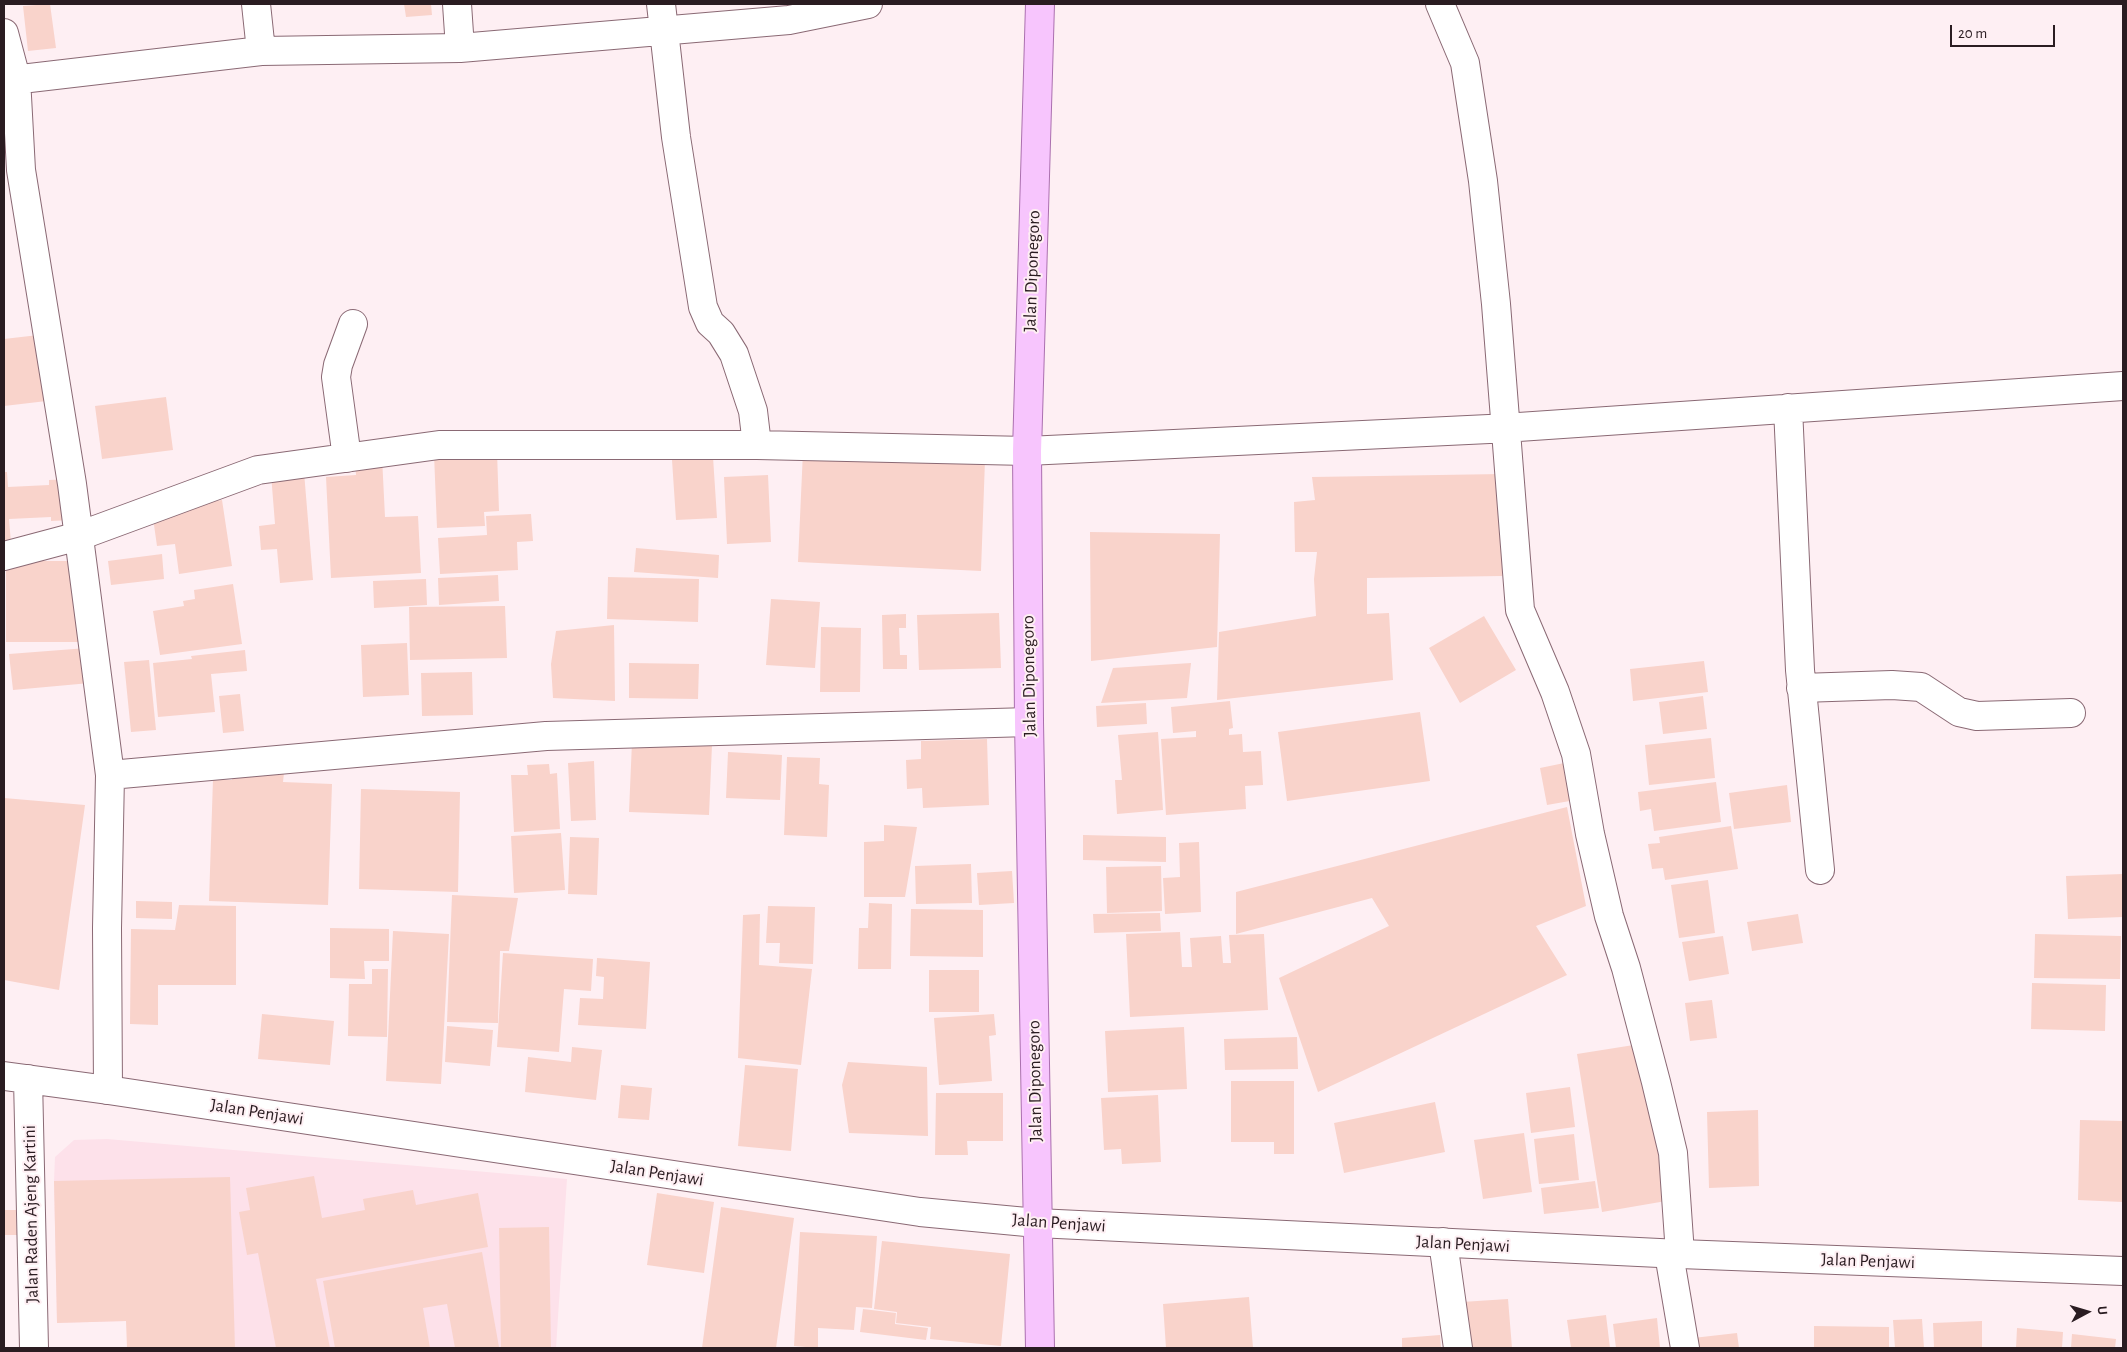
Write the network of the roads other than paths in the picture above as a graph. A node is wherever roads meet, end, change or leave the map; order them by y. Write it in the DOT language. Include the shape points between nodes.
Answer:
graph roads {
  1 [pos="256,4"];
  2 [pos="457,4"];
  3 [pos="868,4"];
  4 [pos="1040,4"];
  5 [pos="1440,4"];
  6 [pos="663,16"];
  7 [pos="4,33"];
  8 [pos="460,48"];
  9 [pos="261,51"];
  10 [pos="10,80"];
  11 [pos="353,324"];
  12 [pos="2123,386"];
  13 [pos="1788,408"];
  14 [pos="1504,427"];
  15 [pos="757,445"];
  16 [pos="1027,451"];
  17 [pos="347,458"];
  18 [pos="79,536"];
  19 [pos="4,556"];
  20 [pos="1801,688"];
  21 [pos="2071,713"];
  22 [pos="1029,722"];
  23 [pos="110,775"];
  24 [pos="1820,870"];
  25 [pos="16,1078"];
  26 [pos="108,1090"];
  27 [pos="1037,1223"];
  28 [pos="1443,1242"];
  29 [pos="1675,1254"];
  30 [pos="2123,1271"];
  31 [pos="34,1348"];
  32 [pos="1040,1348"];
  33 [pos="1458,1348"];
  34 [pos="1685,1348"];
  1 -- 9 [label="street"];
  2 -- 8 [label="street"];
  3 -- 6 [label="street" via="789,20"];
  4 -- 16 [label="main road, Jalan Diponegoro"];
  5 -- 14 [label="street" via="1465,63 1483,181"];
  6 -- 8 [label="street"];
  6 -- 15 [label="street" via="676,137 703,307 710,323 721,333 734,354 753,411"];
  7 -- 10 [label="street"];
  8 -- 9 [label="street"];
  9 -- 10 [label="street"];
  10 -- 18 [label="street" via="21,170"];
  11 -- 17 [label="street" via="336,377"];
  12 -- 13 [label="street"];
  13 -- 14 [label="street"];
  13 -- 20 [label="street"];
  14 -- 16 [label="street"];
  14 -- 29 [label="street" via="1520,610 1555,692 1576,754 1609,916 1656,1082 1673,1153"];
  15 -- 16 [label="street"];
  15 -- 17 [label="street" via="439,445"];
  16 -- 22 [label="main road, Jalan Diponegoro"];
  17 -- 18 [label="street" via="258,470"];
  18 -- 19 [label="street"];
  18 -- 23 [label="street"];
  20 -- 21 [label="street" via="1921,687 1958,712 1976,716"];
  20 -- 24 [label="street"];
  22 -- 23 [label="street" via="546,736"];
  22 -- 27 [label="main road, Jalan Diponegoro"];
  23 -- 26 [label="street"];
  25 -- 26 [label="street, Jalan Penjawi"];
  25 -- 31 [label="street, Jalan Raden Ajeng Kartini"];
  26 -- 27 [label="street, Jalan Penjawi" via="920,1212"];
  27 -- 28 [label="street, Jalan Penjawi"];
  27 -- 32 [label="main road, Jalan Diponegoro"];
  28 -- 29 [label="street, Jalan Penjawi"];
  28 -- 33 [label="street"];
  29 -- 30 [label="street, Jalan Penjawi"];
  29 -- 34 [label="street"];
}
